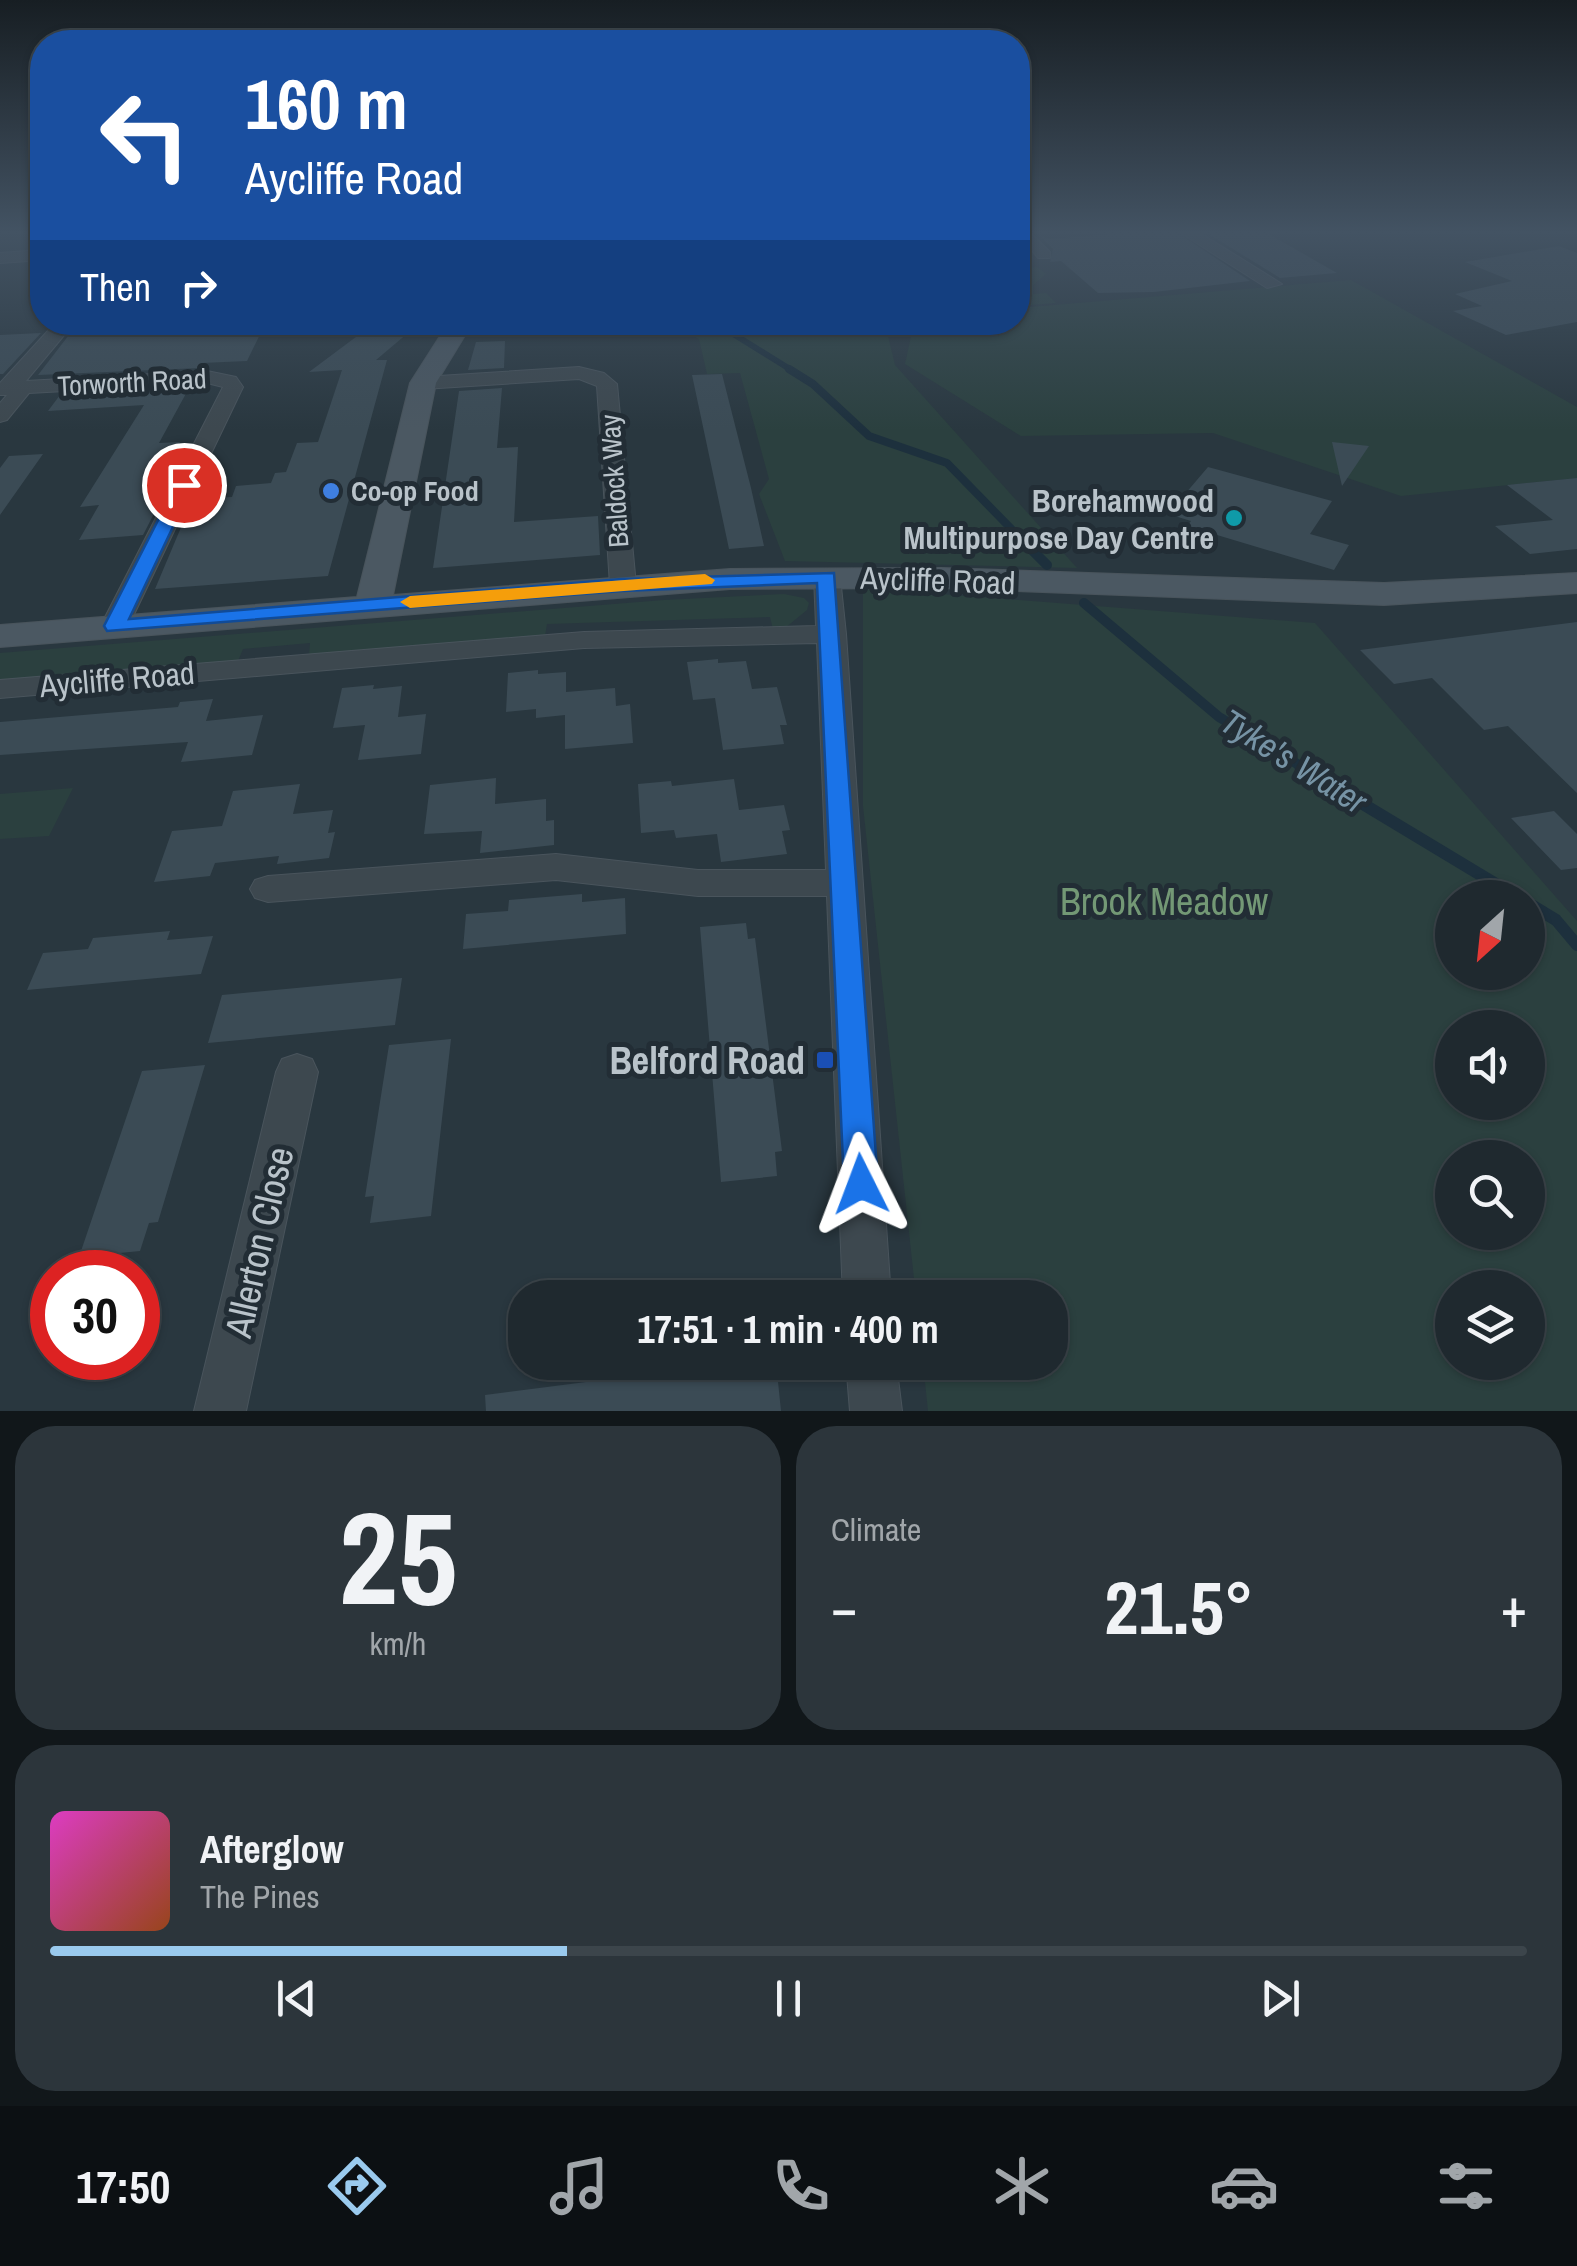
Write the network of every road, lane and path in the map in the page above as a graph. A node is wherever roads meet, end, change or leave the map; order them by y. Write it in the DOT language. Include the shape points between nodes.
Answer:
graph roads {
  1 [pos="55,335"];
  2 [pos="453,335"];
  3 [pos="423,383"];
  4 [pos="11,388"];
  5 [pos="0,416"];
  6 [pos="827,577"];
  7 [pos="1577,583"];
  8 [pos="622,585"];
  9 [pos="373,605"];
  10 [pos="114,626"];
  11 [pos="832,634"];
  12 [pos="0,636"];
  13 [pos="0,689"];
  14 [pos="844,883"];
  15 [pos="268,889"];
  16 [pos="298,1072"];
  17 [pos="866,1280"];
  18 [pos="873,1380"];
  19 [pos="220,1411"];
  20 [pos="876,1411"];
  1 -- 4 [label="street"];
  2 -- 3 [label="street"];
  3 -- 8 [label="street, Baldock Way" via="579,374 607,384"];
  3 -- 9 [label="street"];
  4 -- 5 [label="street"];
  4 -- 10 [label="street, Torworth Road" via="207,377 233,387"];
  6 -- 7 [label="street, Aycliffe Road" via="1368,594"];
  6 -- 8 [label="street, Aycliffe Road"];
  6 -- 11 [label="street"];
  8 -- 9 [label="street, Aycliffe Road"];
  9 -- 10 [label="street, Aycliffe Road"];
  10 -- 12 [label="street, Aycliffe Road"];
  11 -- 13 [label="street, Aycliffe Road" via="584,640"];
  11 -- 14 [label="street"];
  14 -- 15 [label="street" via="698,883 556,866"];
  14 -- 17 [label="street"];
  16 -- 19 [label="street, Allerton Close"];
  18 -- 20 [label="street"];
}
